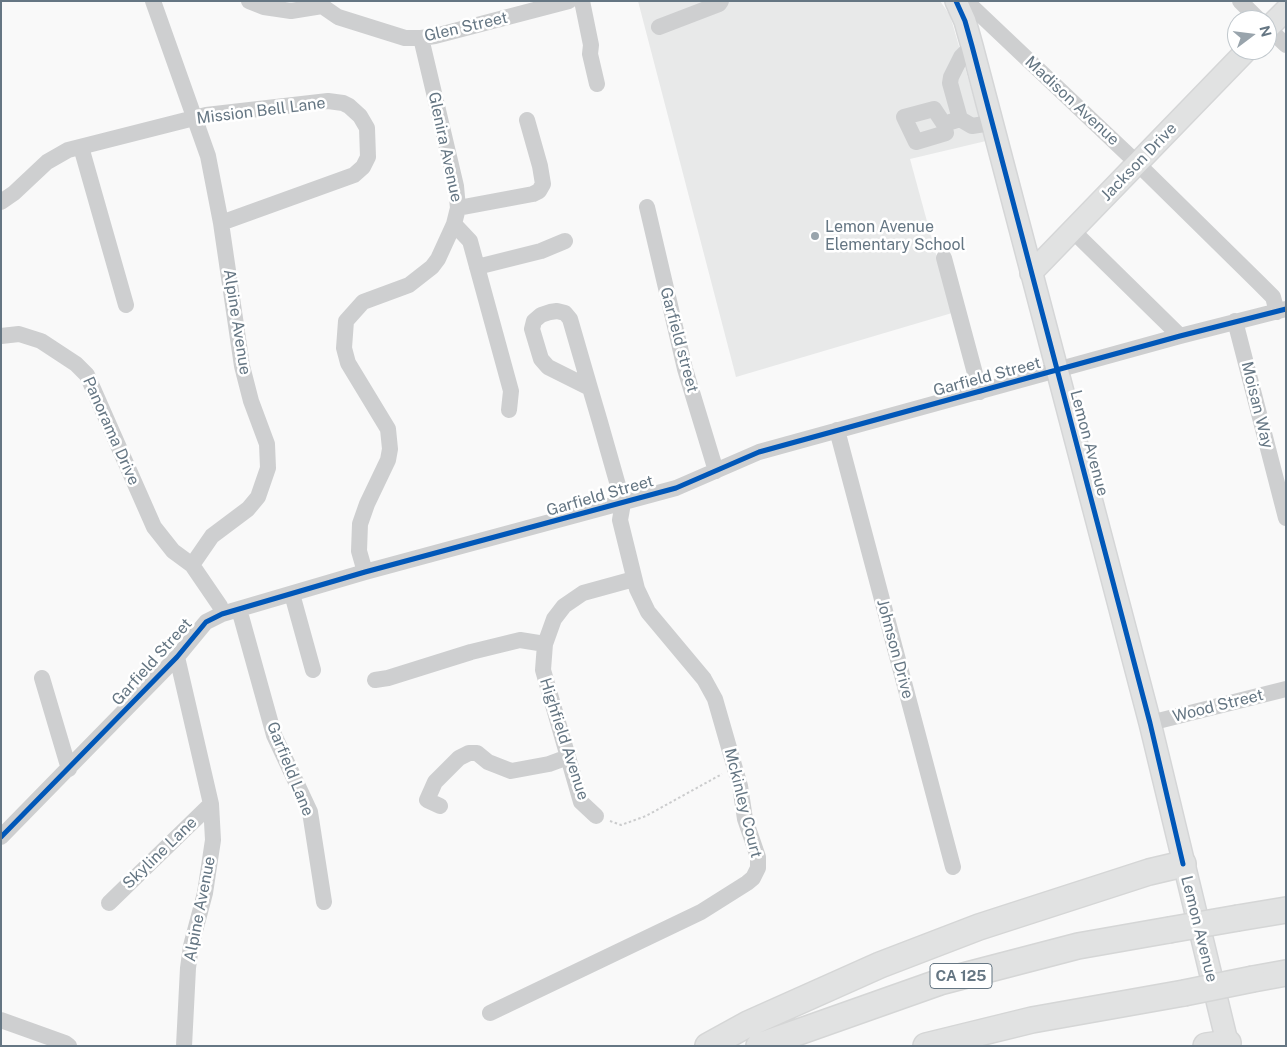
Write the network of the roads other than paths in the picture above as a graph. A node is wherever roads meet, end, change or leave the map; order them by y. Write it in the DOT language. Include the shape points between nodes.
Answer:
graph roads {
  1 [pos="152,1"];
  2 [pos="249,1"];
  3 [pos="568,1"];
  4 [pos="582,1"];
  5 [pos="722,1"];
  6 [pos="956,1"];
  7 [pos="966,1"];
  8 [pos="1240,1"];
  9 [pos="324,4"];
  10 [pos="1249,10"];
  11 [pos="659,27"];
  12 [pos="421,38"];
  13 [pos="972,46"];
  14 [pos="1237,60"];
  15 [pos="597,84"];
  16 [pos="195,118"];
  17 [pos="960,119"];
  18 [pos="527,120"];
  19 [pos="992,123"];
  20 [pos="944,124"];
  21 [pos="81,147"];
  22 [pos="1138,164"];
  23 [pos="1,202"];
  24 [pos="647,207"];
  25 [pos="458,208"];
  26 [pos="221,223"];
  27 [pos="454,224"];
  28 [pos="1073,231"];
  29 [pos="565,241"];
  30 [pos="944,258"];
  31 [pos="477,267"];
  32 [pos="1032,274"];
  33 [pos="126,305"];
  34 [pos="1281,310"];
  35 [pos="1236,321"];
  36 [pos="1,336"];
  37 [pos="1180,336"];
  38 [pos="1057,371"];
  39 [pos="590,388"];
  40 [pos="980,392"];
  41 [pos="509,410"];
  42 [pos="837,430"];
  43 [pos="716,471"];
  44 [pos="623,503"];
  45 [pos="1286,518"];
  46 [pos="192,565"];
  47 [pos="366,572"];
  48 [pos="634,579"];
  49 [pos="292,594"];
  50 [pos="238,609"];
  51 [pos="222,614"];
  52 [pos="545,644"];
  53 [pos="177,657"];
  54 [pos="314,670"];
  55 [pos="42,678"];
  56 [pos="375,680"];
  57 [pos="1286,689"];
  58 [pos="1150,723"];
  59 [pos="568,758"];
  60 [pos="69,768"];
  61 [pos="210,804"];
  62 [pos="440,806"];
  63 [pos="596,816"];
  64 [pos="1,837"];
  65 [pos="1183,864"];
  66 [pos="953,867"];
  67 [pos="324,902"];
  68 [pos="109,903"];
  69 [pos="1286,910"];
  70 [pos="1286,973"];
  71 [pos="490,1013"];
  72 [pos="1,1020"];
  73 [pos="1221,1045"];
  74 [pos="69,1046"];
  75 [pos="184,1046"];
  76 [pos="708,1046"];
  77 [pos="759,1046"];
  78 [pos="926,1046"];
  1 -- 16 [label="street, Alpine Avenue"];
  2 -- 9 [label="street, Glen Street" via="291,11"];
  3 -- 12 [label="street, Glen Street"];
  4 -- 15 [label="street"];
  5 -- 11 [label="street"];
  6 -- 13 [label="main road, Lemon Avenue" via="966,20"];
  7 -- 22 [label="street, Madison Avenue"];
  8 -- 10 [label="street"];
  9 -- 12 [label="street, Glen Street" via="338,17 405,38"];
  12 -- 25 [label="street, Glenira Avenue" via="456,186"];
  13 -- 17 [label="street" via="961,57 951,77"];
  13 -- 19 [label="main road, Lemon Avenue"];
  14 -- 22 [label="main road, Jackson Drive"];
  16 -- 21 [label="street, Mission Bell Lane"];
  16 -- 26 [label="street, Alpine Avenue" via="208,156"];
  16 -- 26 [label="street, Mission Bell Lane" via="335,102 355,111 366,128 368,157 354,175"];
  17 -- 19 [label="street" via="972,126"];
  17 -- 20 [label="street"];
  18 -- 25 [label="street" via="540,166 543,184 539,191"];
  19 -- 32 [label="main road, Lemon Avenue"];
  21 -- 23 [label="street, Mission Bell Lane" via="68,150 47,162"];
  21 -- 33 [label="street"];
  22 -- 28 [label="main road, Jackson Drive"];
  22 -- 34 [label="street, Madison Avenue" via="1273,297"];
  24 -- 43 [label="street, Garfield street" via="685,369"];
  25 -- 27 [label="street, Glenira Avenue"];
  26 -- 46 [label="street, Alpine Avenue" via="242,366 267,444 268,468 258,497 248,509 212,536"];
  27 -- 31 [label="street" via="470,241"];
  27 -- 47 [label="street, Glenira Avenue" via="432,267 409,285 363,302 346,321 344,348 348,363 388,429 390,449 360,524 360,551"];
  28 -- 32 [label="main road, Jackson Drive"];
  28 -- 37 [label="street"];
  29 -- 31 [label="street" via="541,251"];
  30 -- 40 [label="street"];
  31 -- 41 [label="street" via="511,391"];
  32 -- 38 [label="main road, Lemon Avenue"];
  34 -- 35 [label="street, Garfield Street"];
  35 -- 37 [label="street, Garfield Street"];
  35 -- 45 [label="street, Moisan Way"];
  36 -- 46 [label="street, Panorama Drive" via="19,334 34,338 81,368 92,383 154,527 173,551"];
  37 -- 38 [label="street, Garfield Street"];
  38 -- 40 [label="street, Garfield Street"];
  38 -- 58 [label="main road, Lemon Avenue"];
  39 -- 39 [label="street, Garfield Street" via="570,319 565,313 541,315 534,321 532,329 541,360 548,367"];
  39 -- 44 [label="street, Garfield Street"];
  40 -- 42 [label="street, Garfield Street"];
  42 -- 43 [label="street, Garfield Street" via="759,452"];
  42 -- 66 [label="street, Johnson Drive"];
  43 -- 44 [label="street, Garfield Street" via="676,488"];
  44 -- 47 [label="street, Garfield Street"];
  44 -- 48 [label="street" via="620,520"];
  46 -- 51 [label="street"];
  47 -- 49 [label="street, Garfield Street"];
  48 -- 52 [label="street, Highfield Avenue" via="583,593 564,606 554,619"];
  48 -- 71 [label="street, Mckinley Court" via="648,612 704,679 719,707 740,786 745,819 758,857 758,868 747,883 701,912"];
  49 -- 50 [label="street, Garfield Street"];
  49 -- 54 [label="street"];
  50 -- 51 [label="street, Garfield Street"];
  50 -- 67 [label="street, Garfield Lane" via="274,735 310,812"];
  51 -- 53 [label="street, Garfield Street" via="206,622"];
  52 -- 56 [label="street" via="520,640"];
  52 -- 59 [label="street, Highfield Avenue" via="542,670"];
  53 -- 60 [label="street, Garfield Street"];
  53 -- 61 [label="street, Alpine Avenue"];
  55 -- 60 [label="street"];
  57 -- 58 [label="street, Wood Street"];
  58 -- 65 [label="main road, Lemon Avenue"];
  59 -- 62 [label="street" via="510,771 488,762 477,753 469,753 459,758 435,782 427,800"];
  59 -- 63 [label="street, Highfield Avenue" via="582,802"];
  60 -- 64 [label="street, Garfield Street"];
  61 -- 68 [label="street, Skyline Lane"];
  61 -- 75 [label="street, Alpine Avenue" via="214,840 206,893 190,953"];
  65 -- 73 [label="main road, Lemon Avenue"];
  65 -- 76 [label="highway" via="989,924 880,965 748,1024"];
  69 -- 77 [label="highway, CA 125, bridge" via="1078,946 940,982"];
  70 -- 78 [label="highway, bridge" via="1032,1020"];
  72 -- 74 [label="street"];
}
